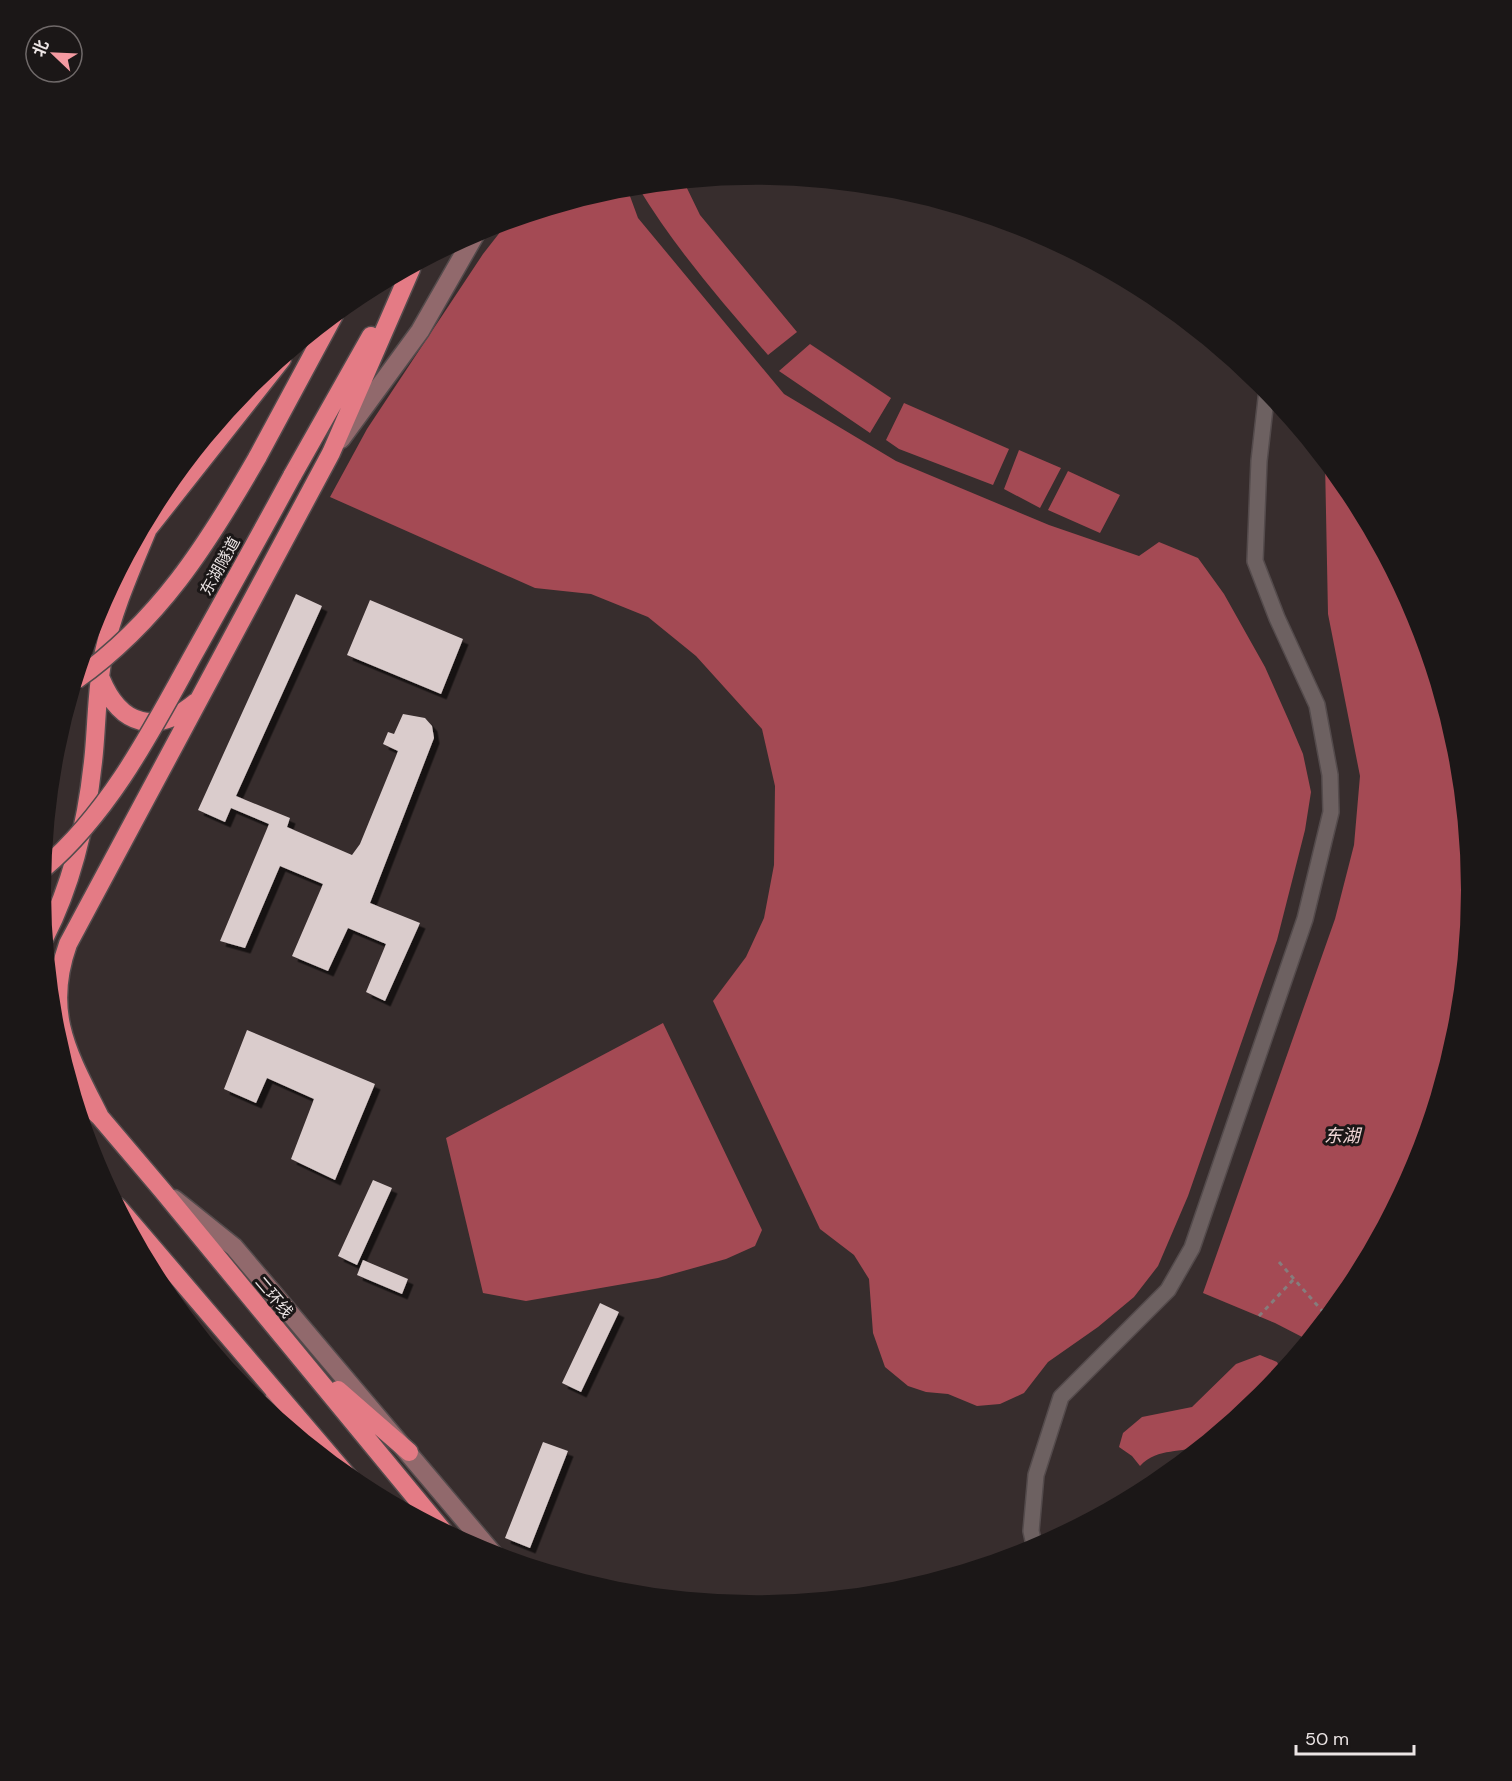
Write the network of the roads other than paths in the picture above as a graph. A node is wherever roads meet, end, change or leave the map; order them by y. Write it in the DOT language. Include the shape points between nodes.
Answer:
graph roads {
  1 [pos="468,247"];
  2 [pos="406,279"];
  3 [pos="404,280"];
  4 [pos="324,333"];
  5 [pos="252,397"];
  6 [pos="1265,403"];
  7 [pos="216,438"];
  8 [pos="331,453"];
  9 [pos="198,467"];
  10 [pos="160,515"];
  11 [pos="143,542"];
  12 [pos="85,673"];
  13 [pos="100,677"];
  14 [pos="200,699"];
  15 [pos="52,861"];
  16 [pos="52,921"];
  17 [pos="58,986"];
  18 [pos="71,1053"];
  19 [pos="84,1102"];
  20 [pos="100,1118"];
  21 [pos="162,1190"];
  22 [pos="139,1231"];
  23 [pos="240,1348"];
  24 [pos="297,1354"];
  25 [pos="283,1414"];
  26 [pos="323,1447"];
  27 [pos="409,1452"];
  28 [pos="430,1516"];
  29 [pos="1033,1539"];
  30 [pos="482,1540"];
  1 -- 8 [label="main road" via="415,339"];
  2 -- 8 [label="highway"];
  3 -- 15 [label="highway, 东湖隧道, bridge" via="131,764 99,812"];
  4 -- 12 [label="highway, 东湖隧道, bridge" via="217,527 179,581 118,647"];
  5 -- 9 [label="highway"];
  6 -- 29 [label="street" via="1255,561 1317,705 1330,775 1331,812 1305,919 1192,1248 1168,1290 1061,1397 1036,1475"];
  7 -- 9 [label="main road"];
  8 -- 14 [label="highway"];
  9 -- 10 [label="highway"];
  11 -- 13 [label="highway" via="112,625"];
  13 -- 14 [label="highway" via="116,706 138,721 168,720"];
  13 -- 16 [label="highway" via="84,821 66,890"];
  14 -- 17 [label="highway" via="68,944"];
  18 -- 20 [label="highway"];
  19 -- 20 [label="highway, 二环线"];
  20 -- 21 [label="highway, 二环线"];
  21 -- 24 [label="highway, 二环线"];
  21 -- 27 [label="main road" via="234,1247"];
  22 -- 23 [label="highway"];
  23 -- 25 [label="main road"];
  23 -- 26 [label="highway"];
  24 -- 27 [label="highway"];
  24 -- 28 [label="highway, 二环线"];
  27 -- 30 [label="main road"];
}
